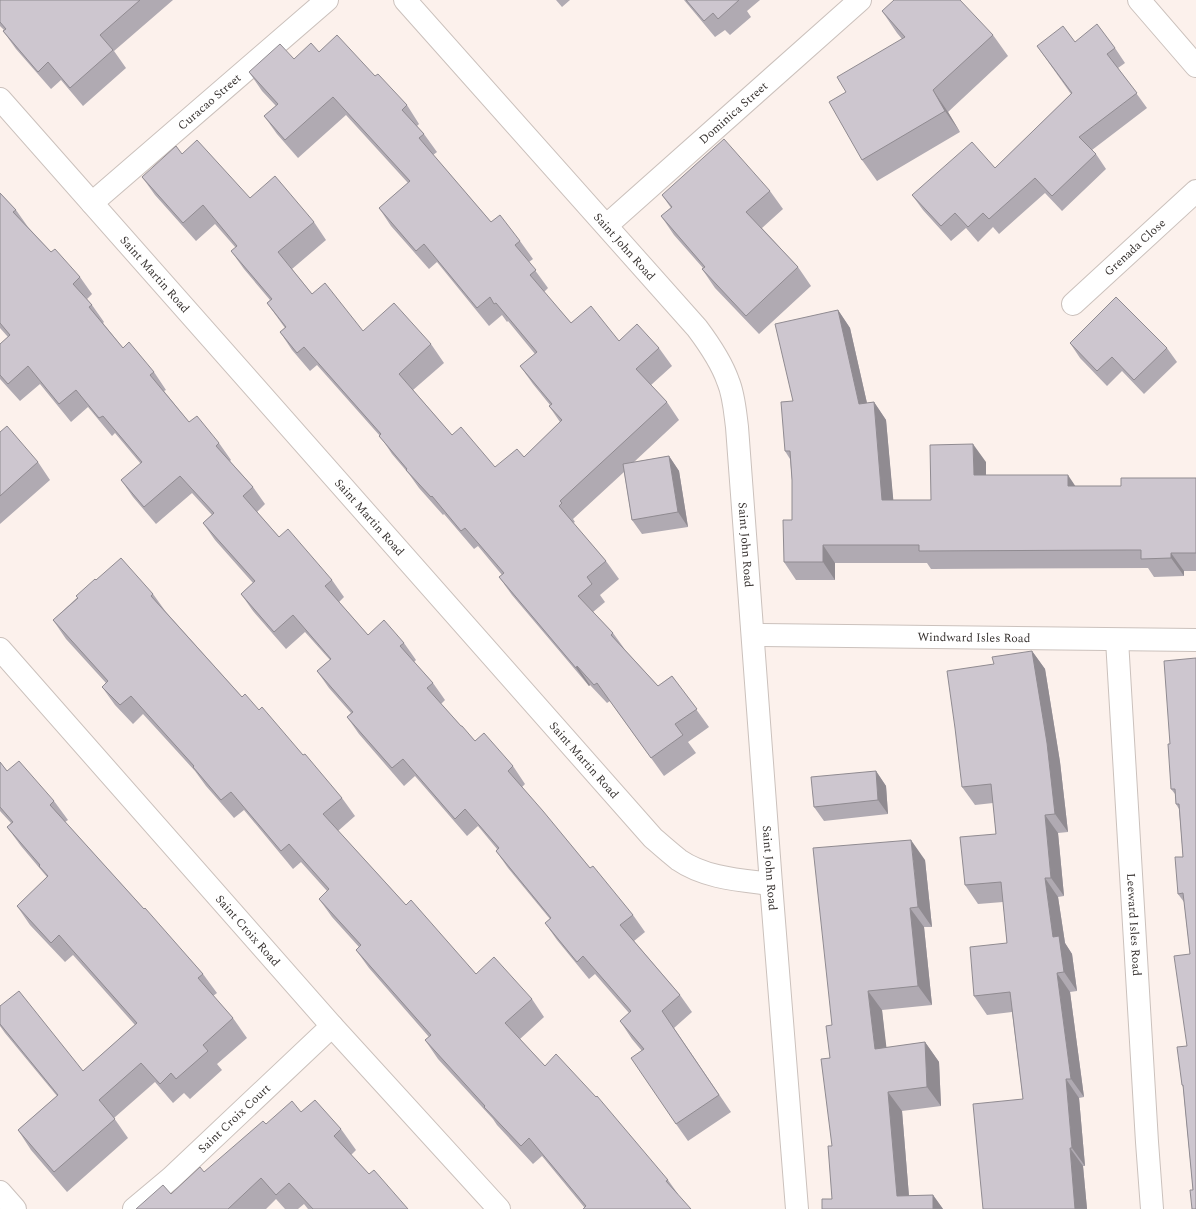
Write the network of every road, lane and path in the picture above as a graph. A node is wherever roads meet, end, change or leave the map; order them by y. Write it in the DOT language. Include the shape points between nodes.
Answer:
graph roads {
  1 [pos="326,0"];
  2 [pos="405,0"];
  3 [pos="860,0"];
  4 [pos="1139,0"];
  5 [pos="1196,66"];
  6 [pos="0,99"];
  7 [pos="1196,191"];
  8 [pos="92,203"];
  9 [pos="606,225"];
  10 [pos="1073,304"];
  11 [pos="753,635"];
  12 [pos="1117,640"];
  13 [pos="1196,640"];
  14 [pos="0,649"];
  15 [pos="771,884"];
  16 [pos="332,1026"];
  17 [pos="0,1192"];
  18 [pos="15,1209"];
  19 [pos="134,1209"];
  20 [pos="498,1209"];
  21 [pos="797,1209"];
  22 [pos="1152,1209"];
  1 -- 8 [label="street, Curacao Street"];
  2 -- 9 [label="street, Saint John Road"];
  3 -- 9 [label="street, Dominica Street"];
  4 -- 5 [label="street"];
  6 -- 8 [label="street, Saint Martin Road"];
  7 -- 10 [label="street, Grenada Close"];
  8 -- 15 [label="street, Saint Martin Road" via="653,838 680,860 702,872"];
  9 -- 11 [label="street, Saint John Road" via="697,328 718,358 729,382 737,426"];
  11 -- 12 [label="street, Windward Isles Road"];
  11 -- 15 [label="street, Saint John Road"];
  12 -- 13 [label="street, Windward Isles Road"];
  12 -- 22 [label="street, Leeward Isles Road"];
  14 -- 16 [label="street, Saint Croix Road"];
  15 -- 21 [label="street, Saint John Road"];
  16 -- 19 [label="street, Saint Croix Court" via="171,1178"];
  16 -- 20 [label="street, Saint Croix Road"];
  17 -- 18 [label="street"];
}
